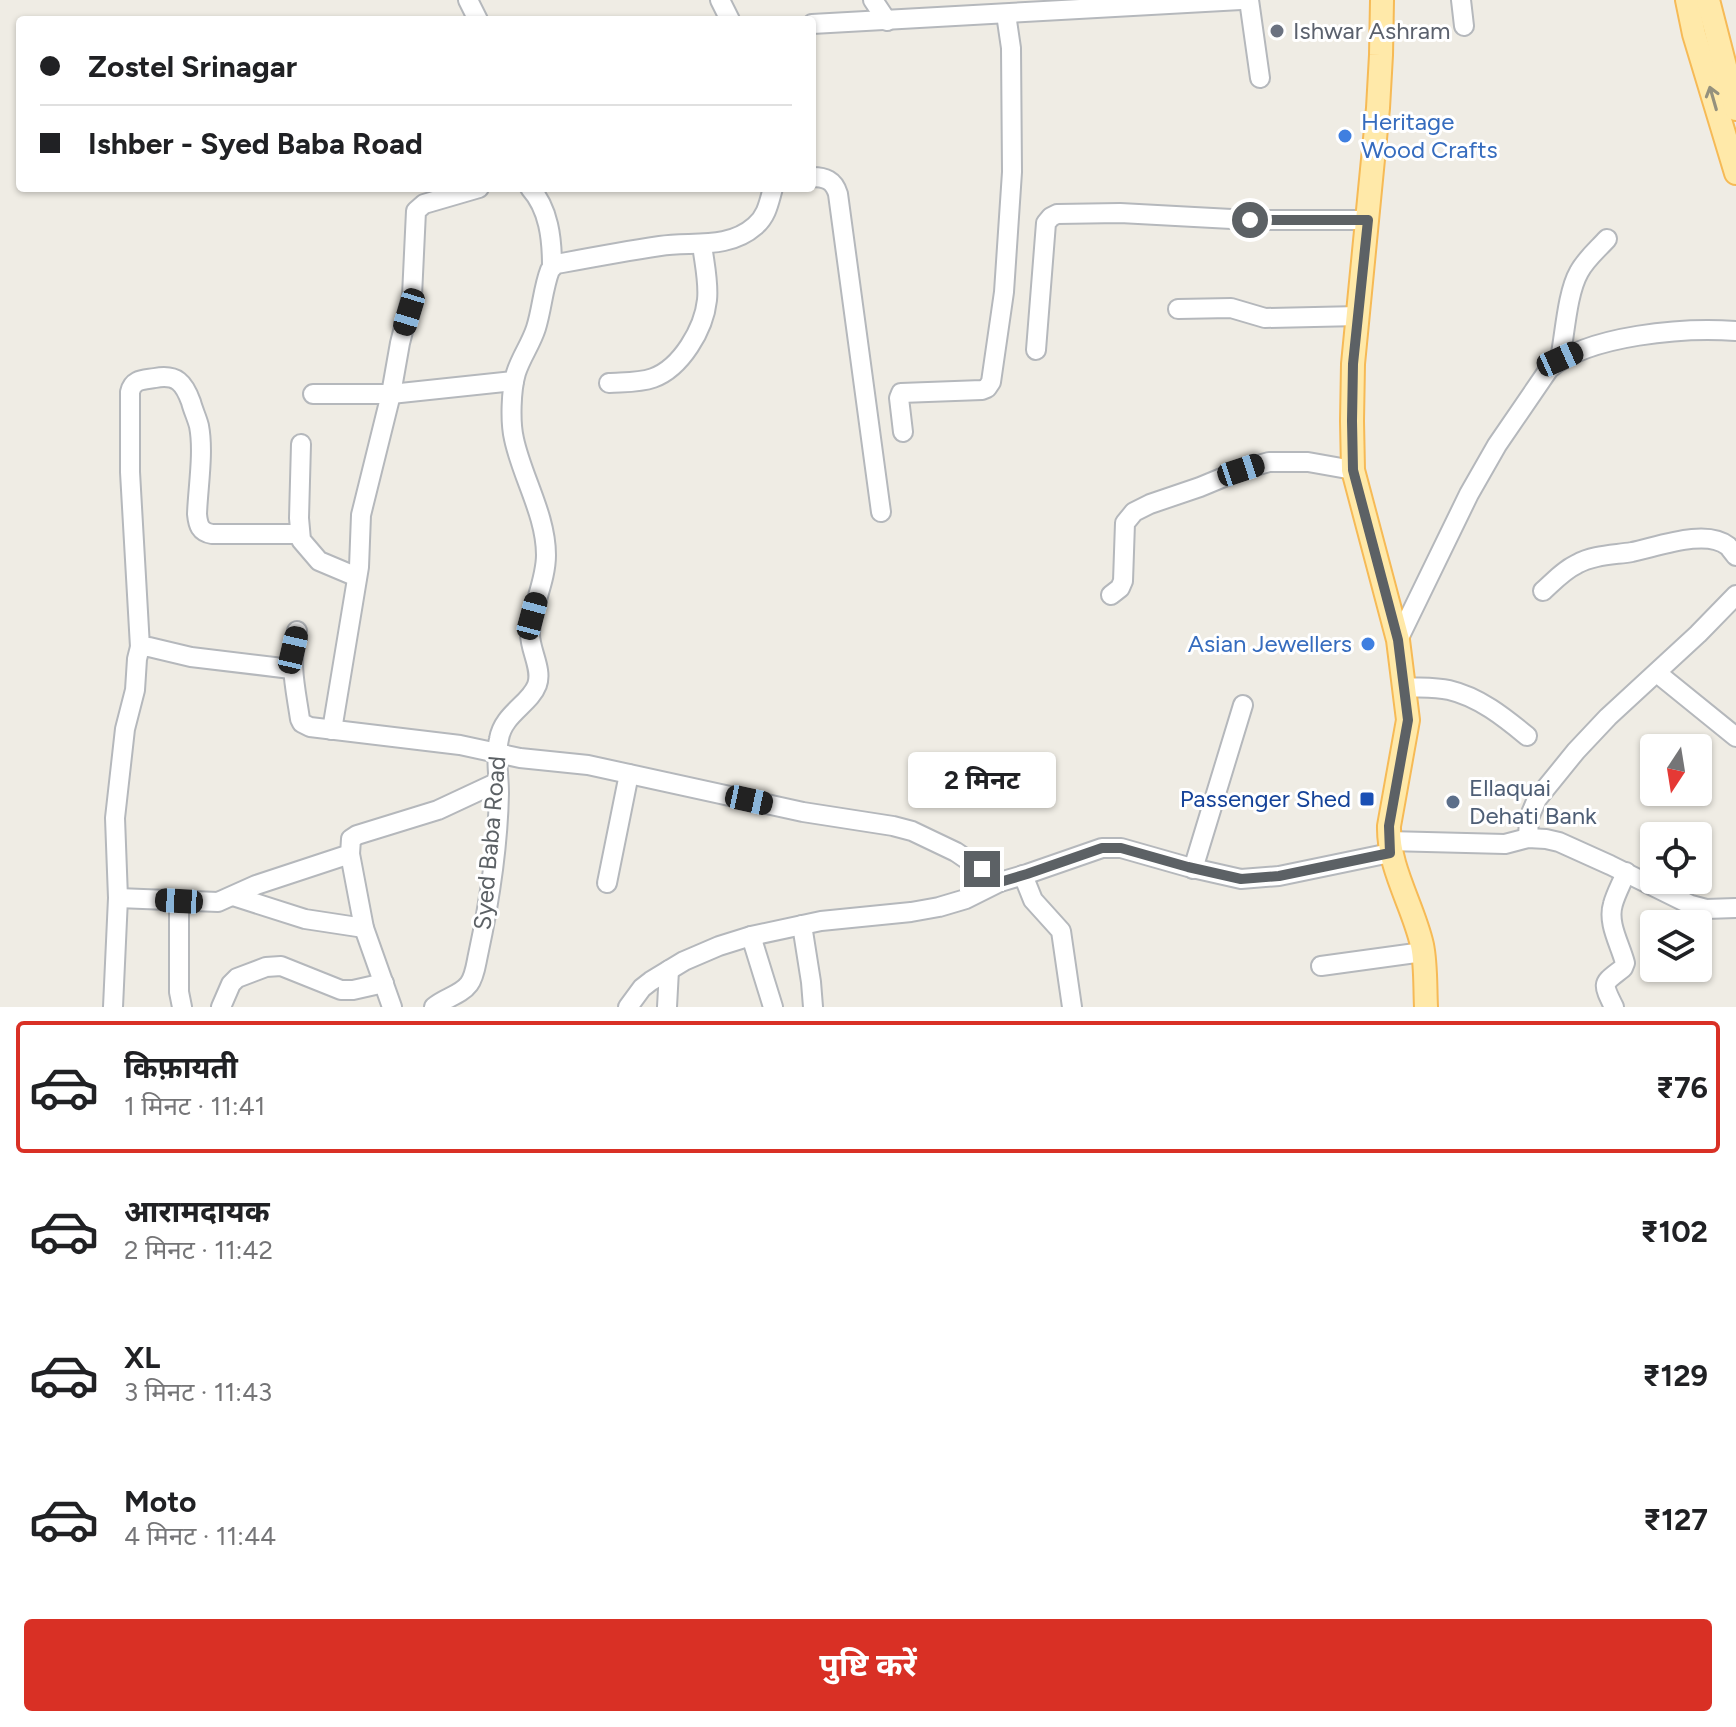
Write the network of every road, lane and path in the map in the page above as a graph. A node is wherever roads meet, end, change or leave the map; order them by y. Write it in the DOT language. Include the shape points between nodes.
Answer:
graph roads {
  1 [pos="873,0"];
  2 [pos="1241,0"];
  3 [pos="1249,0"];
  4 [pos="1382,0"];
  5 [pos="1461,0"];
  6 [pos="1687,0"];
  7 [pos="1708,0"];
  8 [pos="1006,14"];
  9 [pos="887,21"];
  10 [pos="816,24"];
  11 [pos="1464,26"];
  12 [pos="1260,78"];
  13 [pos="1736,109"];
  14 [pos="1736,173"];
  15 [pos="816,178"];
  16 [pos="465,192"];
  17 [pos="533,192"];
  18 [pos="772,192"];
  19 [pos="1368,220"];
  20 [pos="1607,239"];
  21 [pos="702,244"];
  22 [pos="552,266"];
  23 [pos="1178,309"];
  24 [pos="1359,316"];
  25 [pos="1736,331"];
  26 [pos="1036,350"];
  27 [pos="1560,359"];
  28 [pos="514,381"];
  29 [pos="609,383"];
  30 [pos="313,394"];
  31 [pos="391,394"];
  32 [pos="903,432"];
  33 [pos="301,444"];
  34 [pos="1353,470"];
  35 [pos="881,512"];
  36 [pos="299,534"];
  37 [pos="1736,556"];
  38 [pos="357,577"];
  39 [pos="1543,591"];
  40 [pos="1111,595"];
  41 [pos="1736,595"];
  42 [pos="297,631"];
  43 [pos="1398,640"];
  44 [pos="140,647"];
  45 [pos="291,669"];
  46 [pos="1657,673"];
  47 [pos="1404,687"];
  48 [pos="1243,705"];
  49 [pos="332,730"];
  50 [pos="1527,736"];
  51 [pos="1736,737"];
  52 [pos="498,753"];
  53 [pos="629,774"];
  54 [pos="498,782"];
  55 [pos="1528,838"];
  56 [pos="1389,847"];
  57 [pos="350,854"];
  58 [pos="1193,869"];
  59 [pos="1626,872"];
  60 [pos="1023,875"];
  61 [pos="1000,882"];
  62 [pos="607,883"];
  63 [pos="233,896"];
  64 [pos="118,898"];
  65 [pos="179,901"];
  66 [pos="1736,908"];
  67 [pos="802,925"];
  68 [pos="364,928"];
  69 [pos="751,936"];
  70 [pos="1423,952"];
  71 [pos="1321,966"];
  72 [pos="669,970"];
  73 [pos="384,983"];
  74 [pos="1067,1006"];
  75 [pos="113,1007"];
  76 [pos="182,1007"];
  77 [pos="221,1007"];
  78 [pos="392,1007"];
  79 [pos="434,1007"];
  80 [pos="628,1007"];
  81 [pos="667,1007"];
  82 [pos="773,1007"];
  83 [pos="813,1007"];
  84 [pos="1426,1007"];
  85 [pos="1614,1007"];
  1 -- 9 [label="street"];
  2 -- 8 [label="street"];
  3 -- 12 [label="street"];
  4 -- 19 [label="main road"];
  5 -- 11 [label="street"];
  14 -- 6 [label="main road, one-way"];
  7 -- 13 [label="main road"];
  8 -- 9 [label="street"];
  8 -- 32 [label="street" via="1012,172 991,382 982,390 901,393"];
  9 -- 10 [label="street"];
  15 -- 35 [label="street" via="828,179 838,194"];
  16 -- 31 [label="street" via="416,211 412,296"];
  17 -- 22 [label="street, Syed Baba Road" via="549,226"];
  18 -- 21 [label="street" via="756,226 743,235"];
  19 -- 24 [label="main road"];
  19 -- 26 [label="street" via="1057,214 1046,223"];
  20 -- 27 [label="street" via="1577,275"];
  21 -- 22 [label="street" via="663,245"];
  21 -- 29 [label="street" via="707,298 692,341 656,377"];
  22 -- 28 [label="street, Syed Baba Road" via="536,330"];
  23 -- 24 [label="street" via="1231,308 1265,318"];
  24 -- 34 [label="main road" via="1353,364"];
  25 -- 27 [label="street" via="1681,330 1627,338"];
  27 -- 43 [label="street" via="1497,445"];
  28 -- 31 [label="street"];
  28 -- 52 [label="street, Syed Baba Road" via="512,431 546,555 530,632 537,684 502,728"];
  30 -- 31 [label="street"];
  31 -- 38 [label="street" via="361,515"];
  33 -- 36 [label="street"];
  34 -- 40 [label="street" via="1269,462 1134,512 1125,523 1123,581"];
  34 -- 43 [label="main road"];
  36 -- 38 [label="street" via="319,561"];
  36 -- 44 [label="street" via="202,531 197,514 199,426 186,390 164,376 137,381 130,392 130,472"];
  37 -- 39 [label="street" via="1727,545 1708,539 1682,539 1577,563"];
  38 -- 49 [label="street"];
  41 -- 46 [label="street"];
  42 -- 45 [label="street"];
  43 -- 47 [label="main road"];
  44 -- 45 [label="street"];
  44 -- 64 [label="street" via="115,818"];
  45 -- 49 [label="street" via="302,723"];
  46 -- 51 [label="street"];
  46 -- 55 [label="street" via="1608,717 1537,799"];
  47 -- 50 [label="street" via="1465,695"];
  47 -- 56 [label="main road" via="1408,720"];
  48 -- 58 [label="street"];
  49 -- 52 [label="street"];
  52 -- 53 [label="street"];
  52 -- 54 [label="street, Syed Baba Road"];
  53 -- 61 [label="street" via="912,831"];
  53 -- 62 [label="street"];
  54 -- 57 [label="street" via="438,810 357,835 351,839"];
  54 -- 79 [label="street, Syed Baba Road" via="491,878 473,975 464,989"];
  55 -- 56 [label="street" via="1505,844"];
  55 -- 59 [label="street" via="1559,842"];
  56 -- 58 [label="street" via="1255,879"];
  56 -- 70 [label="main road"];
  57 -- 63 [label="street"];
  57 -- 68 [label="street"];
  58 -- 60 [label="street" via="1111,847"];
  59 -- 66 [label="street" via="1691,905"];
  59 -- 85 [label="street" via="1612,911 1625,963 1606,982"];
  60 -- 61 [label="street"];
  60 -- 74 [label="street" via="1033,900 1061,931"];
  61 -- 67 [label="street" via="939,907"];
  63 -- 65 [label="street" via="218,902"];
  63 -- 68 [label="street" via="305,919"];
  64 -- 65 [label="street"];
  64 -- 75 [label="street"];
  65 -- 76 [label="street"];
  67 -- 69 [label="street"];
  67 -- 83 [label="street"];
  68 -- 73 [label="street"];
  69 -- 72 [label="street"];
  69 -- 82 [label="street"];
  70 -- 71 [label="street"];
  70 -- 84 [label="main road"];
  72 -- 80 [label="street" via="642,988"];
  72 -- 81 [label="street"];
  73 -- 77 [label="street" via="341,990 287,968 266,967 237,978"];
  73 -- 78 [label="street"];
}
